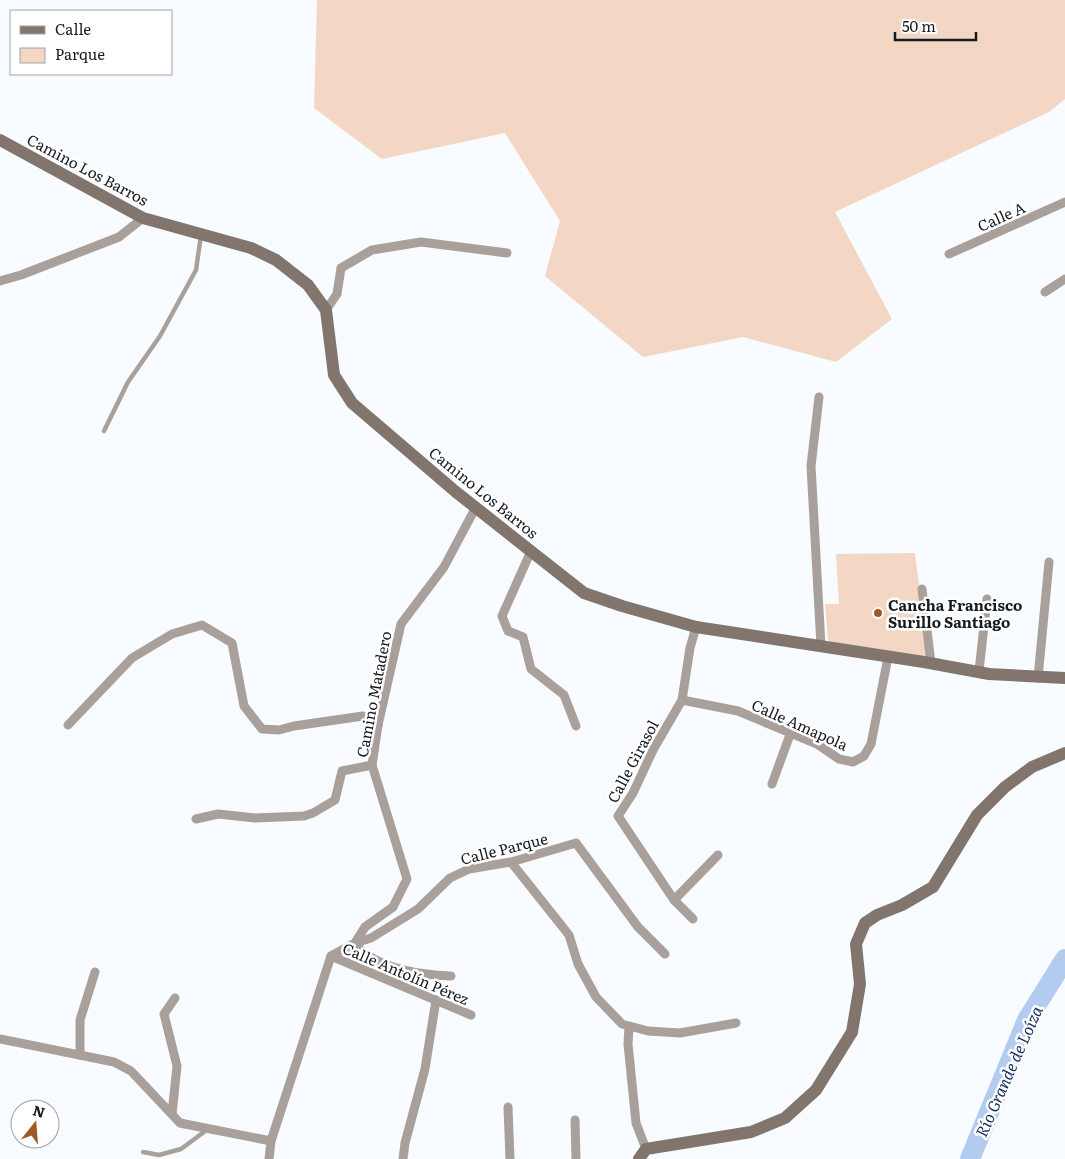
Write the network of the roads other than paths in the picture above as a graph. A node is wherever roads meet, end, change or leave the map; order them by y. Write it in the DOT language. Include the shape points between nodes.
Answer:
graph roads {
  1 [pos="0,140"];
  2 [pos="1065,202"];
  3 [pos="143,218"];
  4 [pos="201,234"];
  5 [pos="507,252"];
  6 [pos="949,254"];
  7 [pos="1065,279"];
  8 [pos="0,281"];
  9 [pos="1045,292"];
  10 [pos="326,310"];
  11 [pos="819,397"];
  12 [pos="104,431"];
  13 [pos="476,507"];
  14 [pos="531,551"];
  15 [pos="1049,562"];
  16 [pos="922,589"];
  17 [pos="987,598"];
  18 [pos="696,627"];
  19 [pos="821,646"];
  20 [pos="888,657"];
  21 [pos="931,663"];
  22 [pos="979,671"];
  23 [pos="1038,678"];
  24 [pos="1065,678"];
  25 [pos="682,700"];
  26 [pos="378,724"];
  27 [pos="68,725"];
  28 [pos="576,726"];
  29 [pos="791,732"];
  30 [pos="1065,753"];
  31 [pos="372,765"];
  32 [pos="772,784"];
  33 [pos="196,819"];
  34 [pos="718,855"];
  35 [pos="511,862"];
  36 [pos="674,900"];
  37 [pos="693,919"];
  38 [pos="355,943"];
  39 [pos="665,954"];
  40 [pos="331,956"];
  41 [pos="95,972"];
  42 [pos="452,976"];
  43 [pos="175,998"];
  44 [pos="436,1000"];
  45 [pos="471,1015"];
  46 [pos="736,1023"];
  47 [pos="629,1027"];
  48 [pos="0,1039"];
  49 [pos="80,1055"];
  50 [pos="508,1107"];
  51 [pos="172,1114"];
  52 [pos="575,1120"];
  53 [pos="209,1128"];
  54 [pos="271,1141"];
  55 [pos="142,1152"];
  56 [pos="643,1154"];
  57 [pos="268,1159"];
  58 [pos="403,1159"];
  59 [pos="510,1159"];
  60 [pos="576,1159"];
  1 -- 3 [label="street, Camino Los Barros"];
  2 -- 6 [label="street, Calle A"];
  3 -- 4 [label="street, Camino Los Barros"];
  3 -- 8 [label="street" via="119,237"];
  4 -- 10 [label="street, Camino Los Barros" via="251,248 276,260 308,285"];
  4 -- 12 [label="lane" via="196,270 160,336 128,382"];
  5 -- 10 [label="street" via="421,242 372,250 341,268 337,294"];
  7 -- 9 [label="street"];
  10 -- 13 [label="street, Camino Los Barros" via="334,375 352,403"];
  11 -- 19 [label="street" via="811,466"];
  13 -- 14 [label="street, Camino Los Barros"];
  13 -- 26 [label="street, Camino Matadero" via="444,567 401,624"];
  14 -- 18 [label="street, Camino Los Barros" via="584,593"];
  14 -- 28 [label="street" via="502,616 508,631 523,637 531,669 564,695"];
  15 -- 23 [label="street"];
  16 -- 21 [label="street"];
  17 -- 22 [label="street"];
  18 -- 19 [label="street, Camino Los Barros"];
  18 -- 25 [label="street, Calle Girasol"];
  19 -- 20 [label="street, Camino Los Barros"];
  20 -- 21 [label="street, Camino Los Barros"];
  20 -- 29 [label="street, Calle Amapola" via="871,744 864,756 852,762 839,759"];
  21 -- 22 [label="street, Camino Los Barros"];
  22 -- 23 [label="street, Camino Los Barros"];
  23 -- 24 [label="street, Camino Los Barros"];
  25 -- 29 [label="street, Calle Amapola" via="738,711"];
  25 -- 36 [label="street, Calle Girasol" via="653,750 634,794 618,816"];
  26 -- 27 [label="street" via="363,716 279,730 262,729 244,706 232,643 202,625 172,634 132,658"];
  26 -- 31 [label="street, Camino Matadero"];
  29 -- 32 [label="street"];
  30 -- 56 [label="street" via="1032,767 977,815 933,887 865,923 856,944 860,984 852,1032 816,1090 785,1118 751,1132"];
  31 -- 33 [label="street" via="342,771 335,800 308,815 255,818 218,814"];
  31 -- 38 [label="street, Camino Matadero" via="407,880 394,907 365,928"];
  34 -- 36 [label="street"];
  35 -- 38 [label="street, Calle Parque" via="469,869 450,878 418,909 370,938"];
  35 -- 39 [label="street, Calle Parque" via="576,843 638,927"];
  35 -- 47 [label="street" via="569,935 578,964 596,998"];
  36 -- 37 [label="street, Calle Girasol"];
  38 -- 40 [label="street, Camino Matadero"];
  38 -- 42 [label="street" via="365,954 390,966 428,976"];
  40 -- 44 [label="street, Calle Antolín Pérez"];
  40 -- 54 [label="street"];
  41 -- 49 [label="street" via="80,1020"];
  43 -- 51 [label="street" via="164,1014 177,1066"];
  44 -- 45 [label="street, Calle Antolín Pérez"];
  44 -- 58 [label="street" via="425,1069"];
  46 -- 47 [label="street" via="680,1033"];
  47 -- 56 [label="street" via="636,1123"];
  48 -- 49 [label="street"];
  49 -- 51 [label="street" via="114,1062 131,1071"];
  50 -- 59 [label="street"];
  51 -- 53 [label="street" via="180,1123"];
  52 -- 60 [label="street"];
  53 -- 54 [label="street"];
  53 -- 55 [label="lane" via="180,1149 159,1155"];
  54 -- 57 [label="street"];
}
